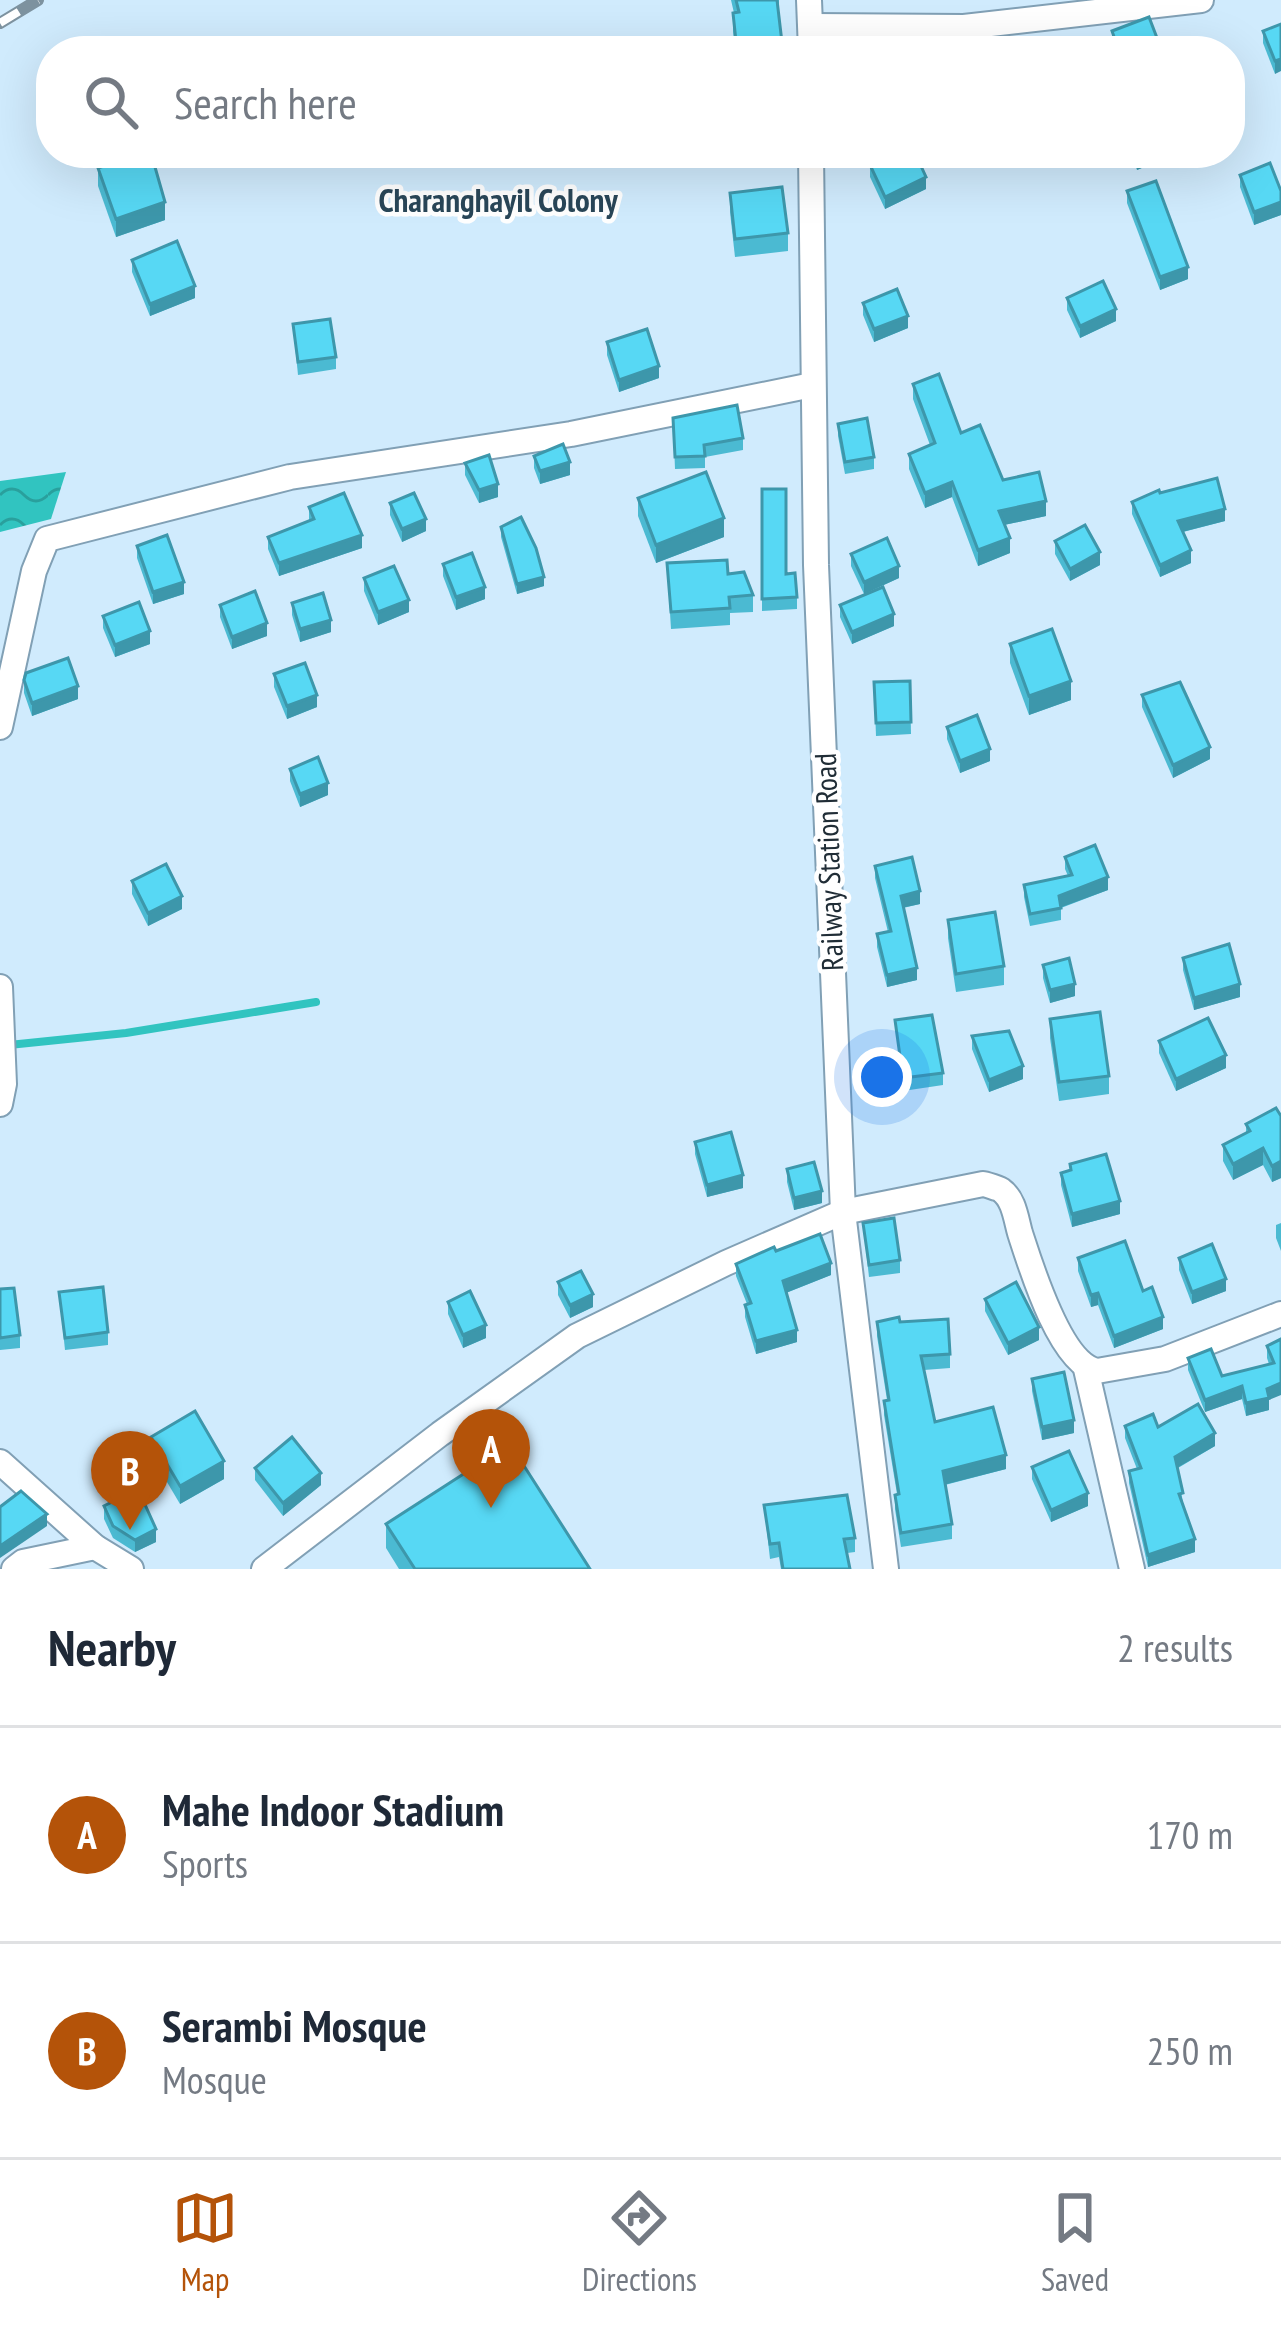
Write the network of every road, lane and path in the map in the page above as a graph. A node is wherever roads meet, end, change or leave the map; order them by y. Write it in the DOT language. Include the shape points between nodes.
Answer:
graph roads {
  1 [pos="1202,0"];
  2 [pos="810,26"];
  3 [pos="811,168"];
  4 [pos="812,385"];
  5 [pos="0,727"];
  6 [pos="0,986"];
  7 [pos="2,1030"];
  8 [pos="0,1104"];
  9 [pos="843,1212"];
  10 [pos="1281,1314"];
  11 [pos="1086,1369"];
  12 [pos="0,1462"];
  13 [pos="95,1547"];
  14 [pos="14,1569"];
  15 [pos="131,1569"];
  16 [pos="264,1569"];
  17 [pos="886,1569"];
  18 [pos="1132,1569"];
  1 -- 2 [label="street" via="964,27"];
  3 -- 4 [label="street, Railway Station Road"];
  4 -- 5 [label="street" via="572,434 290,477 47,539"];
  4 -- 9 [label="street, Railway Station Road"];
  6 -- 7 [label="street"];
  7 -- 8 [label="street"];
  9 -- 11 [label="street" via="983,1184 1001,1190 1061,1336"];
  9 -- 16 [label="street" via="577,1336"];
  9 -- 17 [label="street, Railway Station Road"];
  10 -- 11 [label="street" via="1165,1359"];
  11 -- 18 [label="street"];
  12 -- 13 [label="street"];
  13 -- 14 [label="street"];
  13 -- 15 [label="street"];
}
